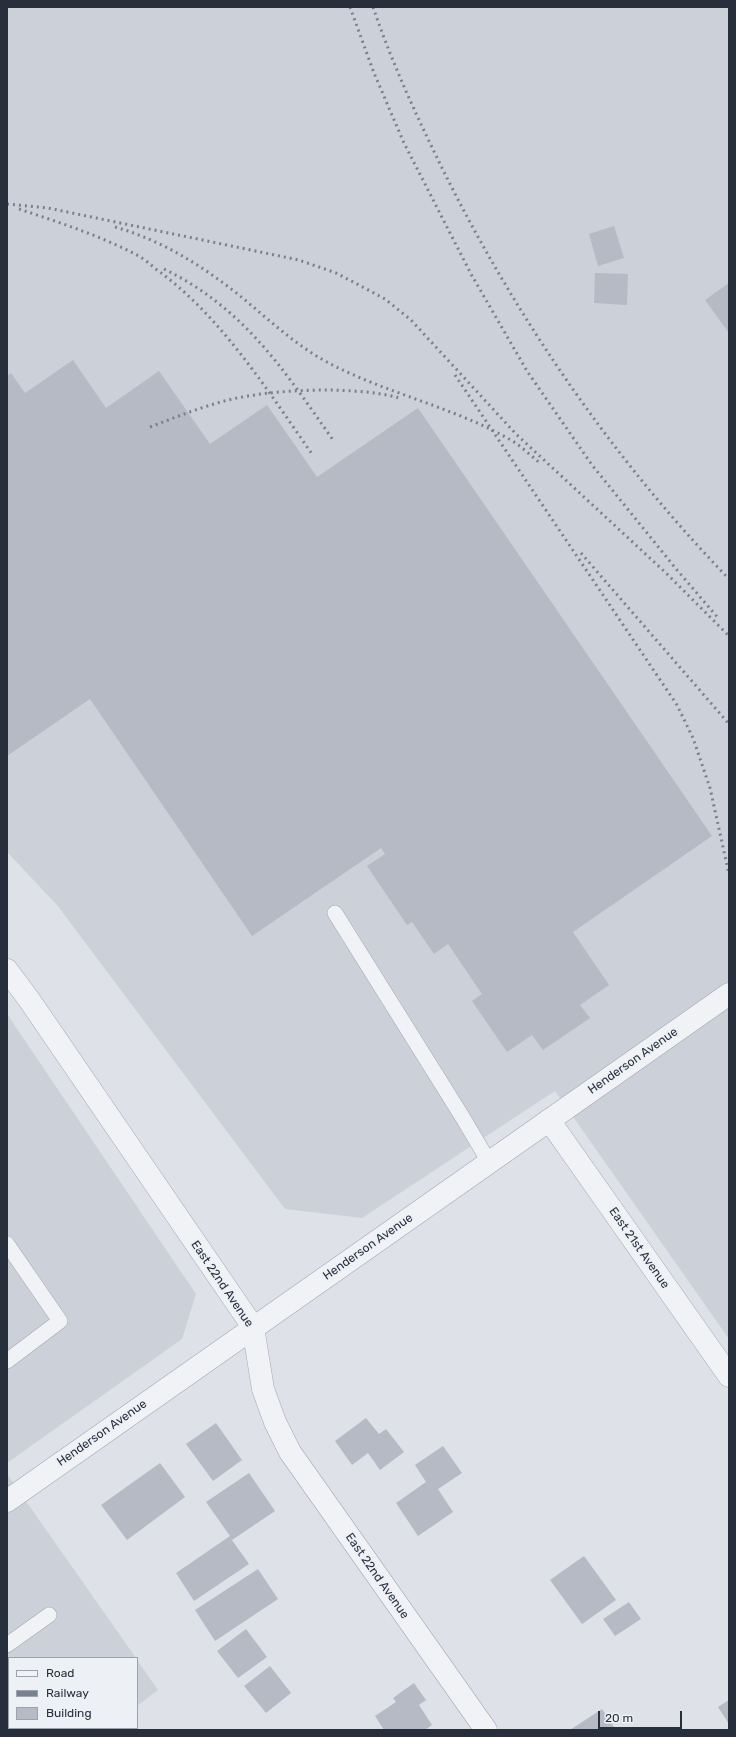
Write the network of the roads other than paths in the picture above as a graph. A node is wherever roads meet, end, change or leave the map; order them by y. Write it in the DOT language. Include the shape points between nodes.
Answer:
graph roads {
  1 [pos="334,913"];
  2 [pos="7,970"];
  3 [pos="729,994"];
  4 [pos="549,1120"];
  5 [pos="489,1162"];
  6 [pos="7,1244"];
  7 [pos="253,1327"];
  8 [pos="7,1361"];
  9 [pos="729,1376"];
  10 [pos="7,1501"];
  11 [pos="49,1615"];
  12 [pos="7,1645"];
  13 [pos="486,1730"];
  1 -- 5 [label="lane"];
  2 -- 7 [label="street, East 22nd Avenue"];
  3 -- 4 [label="street, Henderson Avenue"];
  4 -- 5 [label="street, Henderson Avenue"];
  4 -- 9 [label="street, East 21st Avenue"];
  5 -- 7 [label="street, Henderson Avenue"];
  6 -- 8 [label="lane" via="60,1321"];
  7 -- 10 [label="street, Henderson Avenue"];
  7 -- 13 [label="street, East 22nd Avenue" via="263,1389 290,1452"];
  11 -- 12 [label="lane"];
}
